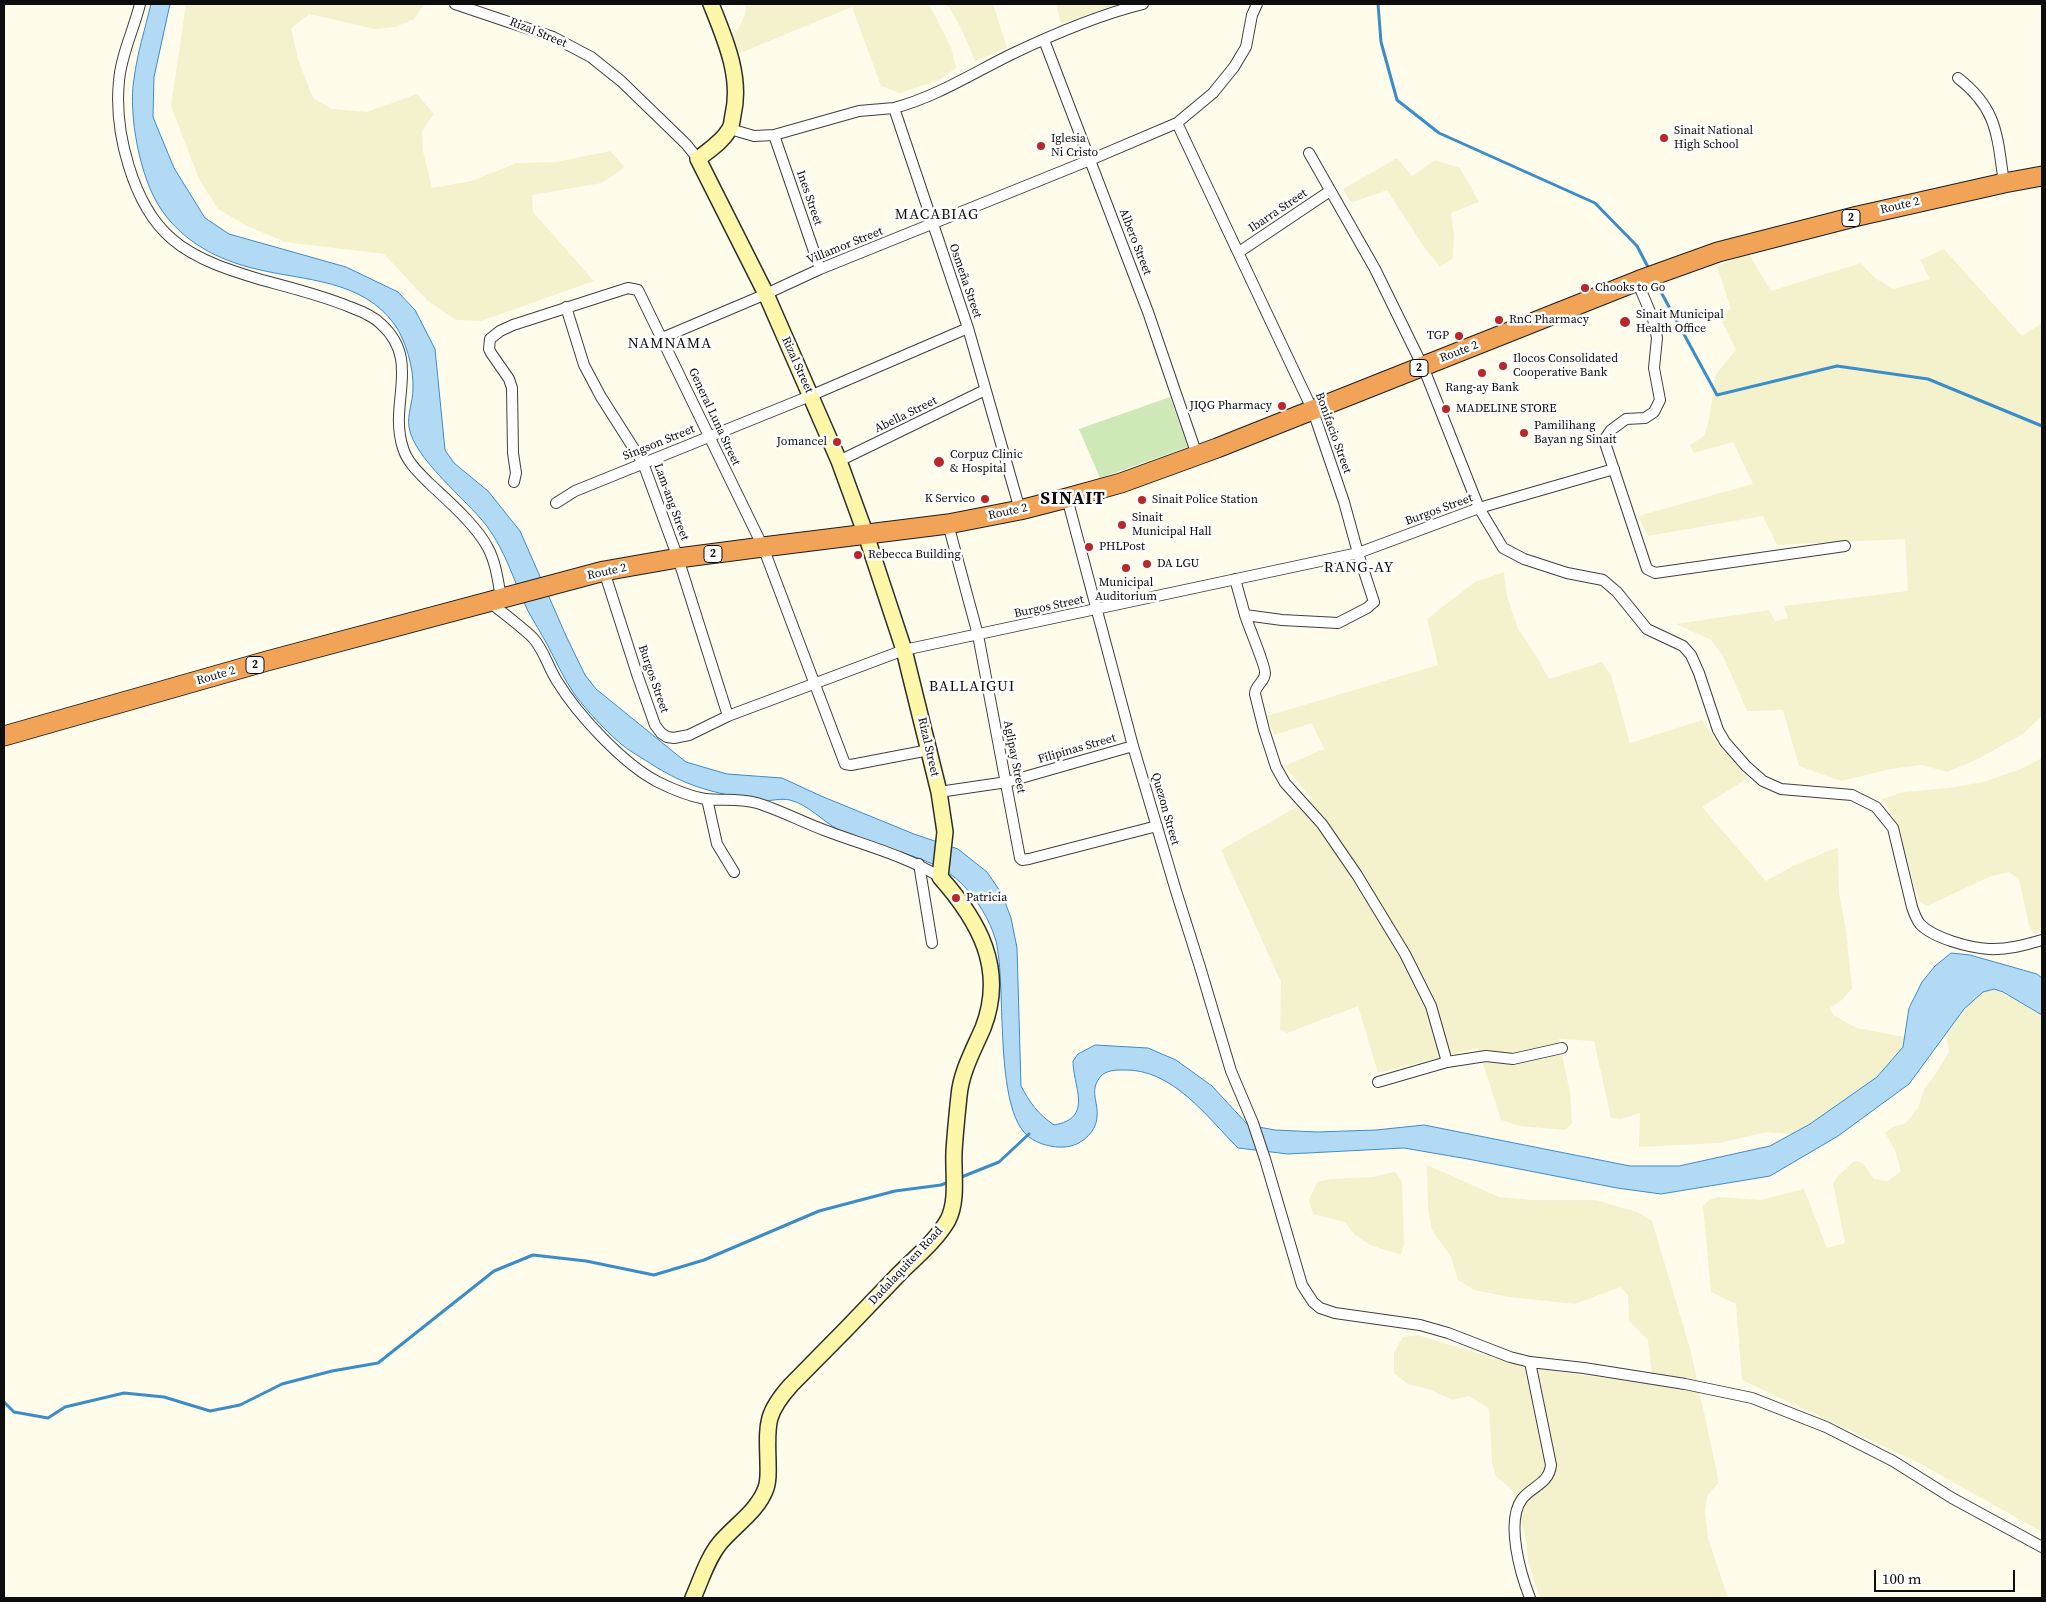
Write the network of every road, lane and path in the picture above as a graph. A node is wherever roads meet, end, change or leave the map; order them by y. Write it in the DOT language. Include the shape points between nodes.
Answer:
graph roads {
  1 [pos="140,4"];
  2 [pos="455,4"];
  3 [pos="712,4"];
  4 [pos="1143,4"];
  5 [pos="1257,4"];
  6 [pos="1044,40"];
  7 [pos="1958,78"];
  8 [pos="894,108"];
  9 [pos="1177,123"];
  10 [pos="730,129"];
  11 [pos="774,135"];
  12 [pos="1309,153"];
  13 [pos="698,159"];
  14 [pos="1090,160"];
  15 [pos="2042,176"];
  16 [pos="2004,183"];
  17 [pos="1330,191"];
  18 [pos="932,224"];
  19 [pos="1239,252"];
  20 [pos="820,269"];
  21 [pos="1639,280"];
  22 [pos="766,294"];
  23 [pos="566,308"];
  24 [pos="968,328"];
  25 [pos="662,338"];
  26 [pos="1423,367"];
  27 [pos="985,390"];
  28 [pos="810,396"];
  29 [pos="1313,411"];
  30 [pos="708,436"];
  31 [pos="1197,455"];
  32 [pos="839,461"];
  33 [pos="643,463"];
  34 [pos="1614,469"];
  35 [pos="514,482"];
  36 [pos="1067,498"];
  37 [pos="556,503"];
  38 [pos="1478,508"];
  39 [pos="1020,510"];
  40 [pos="948,524"];
  41 [pos="866,535"];
  42 [pos="1845,546"];
  43 [pos="763,547"];
  44 [pos="1358,553"];
  45 [pos="678,558"];
  46 [pos="604,572"];
  47 [pos="1235,579"];
  48 [pos="499,598"];
  49 [pos="1097,610"];
  50 [pos="1245,615"];
  51 [pos="978,635"];
  52 [pos="904,650"];
  53 [pos="816,684"];
  54 [pos="728,716"];
  55 [pos="4,736"];
  56 [pos="1133,746"];
  57 [pos="929,750"];
  58 [pos="1006,782"];
  59 [pos="939,792"];
  60 [pos="707,799"];
  61 [pos="1157,826"];
  62 [pos="919,864"];
  63 [pos="941,870"];
  64 [pos="734,872"];
  65 [pos="2042,940"];
  66 [pos="932,943"];
  67 [pos="1562,1048"];
  68 [pos="1447,1062"];
  69 [pos="1378,1082"];
  70 [pos="1530,1362"];
  71 [pos="2042,1547"];
  72 [pos="693,1598"];
  73 [pos="1530,1598"];
  1 -- 48 [label="street" via="118,80 119,114 122,145 146,207 172,239 192,253 261,279 322,295 364,313 380,322 390,333 399,346 403,364 398,407 403,450 418,472 482,538 492,556"];
  2 -- 13 [label="street, Rizal Street" via="553,37 591,58 621,81"];
  3 -- 10 [label="street" via="736,83 737,95"];
  4 -- 6 [label="street" via="1084,22"];
  5 -- 9 [label="street, Villamor Street" via="1246,47 1234,68 1214,93"];
  6 -- 8 [label="street" via="928,97"];
  6 -- 14 [label="street, Albero Street"];
  7 -- 16 [label="street" via="1976,93 1993,120"];
  8 -- 11 [label="street" via="859,111"];
  8 -- 18 [label="street, Osmeña Street"];
  9 -- 14 [label="street, Villamor Street"];
  9 -- 19 [label="street, Bonifacio Street"];
  10 -- 11 [label="street" via="754,136"];
  10 -- 13 [label="street" via="719,143"];
  11 -- 20 [label="street, Ines Street"];
  12 -- 17 [label="street"];
  13 -- 22 [label="street, Rizal Street"];
  14 -- 18 [label="street, Villamor Street"];
  14 -- 31 [label="street, Albero Street" via="1148,312"];
  15 -- 16 [label="highway, Route 2 / 2"];
  16 -- 21 [label="highway, Route 2 / 2" via="1772,237"];
  17 -- 19 [label="street, Ibarra Street"];
  17 -- 26 [label="street" via="1375,269"];
  18 -- 20 [label="street, Villamor Street"];
  18 -- 24 [label="street, Osmeña Street"];
  19 -- 29 [label="street, Bonifacio Street"];
  20 -- 22 [label="street, Villamor Street"];
  21 -- 26 [label="highway, Route 2 / 2"];
  21 -- 34 [label="street" via="1657,338 1654,368 1660,400 1654,412 1645,418 1626,420 1611,430 1604,440"];
  22 -- 25 [label="street, Villamor Street"];
  22 -- 28 [label="street, Rizal Street"];
  23 -- 25 [label="street, General Luna Street" via="632,287 640,292"];
  23 -- 33 [label="street, Lam-ang Street" via="584,365"];
  23 -- 35 [label="street, General Luna Street" via="513,325 490,339 489,349 512,388"];
  24 -- 27 [label="street, Osmeña Street"];
  24 -- 28 [label="street, Singson Street"];
  25 -- 30 [label="street, General Luna Street"];
  26 -- 29 [label="highway, Route 2 / 2"];
  26 -- 38 [label="street"];
  27 -- 32 [label="street, Abella Street"];
  27 -- 39 [label="street, Osmeña Street"];
  28 -- 30 [label="street, Singson Street"];
  28 -- 32 [label="street, Rizal Street"];
  29 -- 31 [label="highway, Route 2 / 2"];
  29 -- 44 [label="street, Bonifacio Street"];
  30 -- 33 [label="street, Singson Street"];
  30 -- 43 [label="street, General Luna Street"];
  31 -- 36 [label="highway, Route 2 / 2" via="1121,483"];
  32 -- 41 [label="street, Rizal Street"];
  33 -- 37 [label="street, Singson Street" via="575,491"];
  33 -- 45 [label="street, Lam-ang Street"];
  34 -- 38 [label="street, Burgos Street"];
  34 -- 42 [label="street" via="1650,572"];
  36 -- 39 [label="highway, Route 2 / 2"];
  36 -- 49 [label="street, Quezon Street"];
  38 -- 44 [label="street, Burgos Street"];
  38 -- 65 [label="street" via="1506,551 1567,573 1603,580 1647,629 1687,650 1699,674 1718,730 1735,754 1763,782 1781,788 1852,795 1876,806 1893,828 1912,907 1927,930 1957,943 1989,949"];
  39 -- 40 [label="highway, Route 2 / 2"];
  40 -- 41 [label="highway, Route 2 / 2"];
  40 -- 51 [label="street, Aglipay Street"];
  41 -- 43 [label="highway, Route 2 / 2"];
  41 -- 52 [label="street, Rizal Street"];
  43 -- 45 [label="highway, Route 2 / 2"];
  43 -- 53 [label="street, General Luna Street"];
  44 -- 47 [label="street, Burgos Street"];
  44 -- 50 [label="street, Bonifacio Street" via="1374,600 1368,608 1333,623"];
  45 -- 46 [label="highway, Route 2 / 2"];
  45 -- 54 [label="street, Lam-ang Street"];
  46 -- 48 [label="highway, Route 2 / 2"];
  46 -- 54 [label="street, Burgos Street" via="637,674 661,733 681,738"];
  47 -- 49 [label="street, Burgos Street"];
  47 -- 50 [label="street"];
  48 -- 55 [label="highway, Route 2 / 2"];
  48 -- 60 [label="street" via="540,648 568,698 631,764 658,782"];
  49 -- 51 [label="street, Burgos Street"];
  49 -- 56 [label="street, Quezon Street"];
  50 -- 68 [label="street" via="1265,666 1265,677 1255,694 1276,768 1322,824 1405,954 1431,1006"];
  51 -- 52 [label="street, Burgos Street"];
  51 -- 58 [label="street, Aglipay Street"];
  52 -- 53 [label="street, Burgos Street"];
  52 -- 57 [label="street, Rizal Street"];
  53 -- 54 [label="street, Burgos Street"];
  53 -- 57 [label="street, General Luna Street" via="846,765"];
  56 -- 58 [label="street, Filipinas Street"];
  56 -- 61 [label="street, Quezon Street"];
  57 -- 59 [label="street, Rizal Street"];
  58 -- 59 [label="street, Filipinas Street"];
  58 -- 61 [label="street, Aglipay Street" via="1022,860"];
  59 -- 63 [label="street, Rizal Street" via="945,832"];
  60 -- 62 [label="street" via="738,799 759,804"];
  60 -- 64 [label="street" via="717,844"];
  61 -- 70 [label="street, Quezon Street" via="1231,1071 1253,1123 1307,1295 1320,1308 1335,1313 1448,1332"];
  62 -- 63 [label="street"];
  62 -- 66 [label="street"];
  63 -- 72 [label="street, Dadalaquiten Road" via="978,930 988,957 992,985 987,1018 959,1089 954,1195 949,1218 924,1249 776,1404 767,1426 769,1474 766,1488 759,1501 720,1544"];
  67 -- 68 [label="street" via="1513,1059 1486,1056"];
  68 -- 69 [label="street"];
  70 -- 71 [label="street, Quezon Street" via="1685,1384 1752,1398 1787,1410 1893,1461 1952,1498"];
  70 -- 73 [label="street" via="1551,1465 1548,1477 1521,1500 1517,1512 1518,1560"];
}
